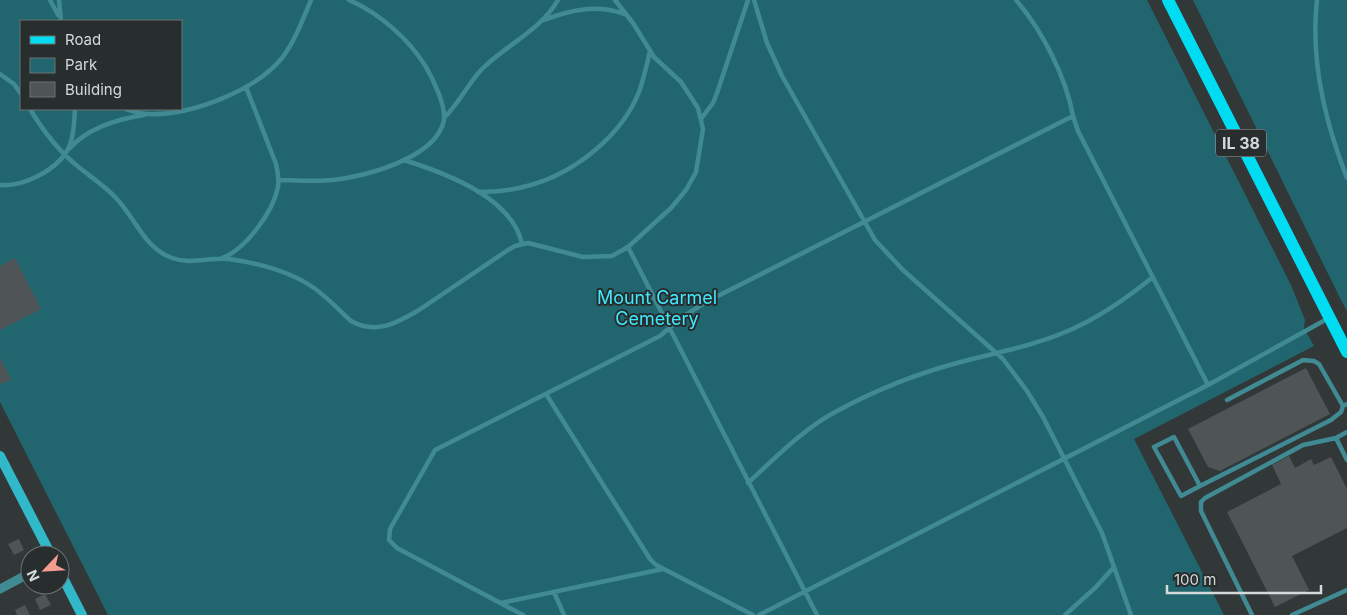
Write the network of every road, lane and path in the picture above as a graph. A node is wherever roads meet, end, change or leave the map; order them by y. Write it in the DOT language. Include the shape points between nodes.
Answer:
graph roads {
  1 [pos="50,0"];
  2 [pos="59,0"];
  3 [pos="311,0"];
  4 [pos="349,0"];
  5 [pos="558,0"];
  6 [pos="615,0"];
  7 [pos="748,0"];
  8 [pos="754,0"];
  9 [pos="1168,0"];
  10 [pos="1317,0"];
  11 [pos="1018,1"];
  12 [pos="625,14"];
  13 [pos="60,20"];
  14 [pos="542,21"];
  15 [pos="650,51"];
  16 [pos="0,74"];
  17 [pos="246,87"];
  18 [pos="20,93"];
  19 [pos="182,109"];
  20 [pos="31,110"];
  21 [pos="75,110"];
  22 [pos="130,110"];
  23 [pos="179,110"];
  24 [pos="148,114"];
  25 [pos="1073,116"];
  26 [pos="444,118"];
  27 [pos="701,119"];
  28 [pos="66,153"];
  29 [pos="404,160"];
  30 [pos="1347,178"];
  31 [pos="278,180"];
  32 [pos="0,185"];
  33 [pos="478,192"];
  34 [pos="864,222"];
  35 [pos="522,244"];
  36 [pos="628,247"];
  37 [pos="220,259"];
  38 [pos="1153,277"];
  39 [pos="1329,318"];
  40 [pos="670,328"];
  41 [pos="1347,352"];
  42 [pos="995,353"];
  43 [pos="1208,385"];
  44 [pos="546,394"];
  45 [pos="1227,400"];
  46 [pos="1345,405"];
  47 [pos="1347,432"];
  48 [pos="1336,438"];
  49 [pos="0,456"];
  50 [pos="1065,459"];
  51 [pos="1347,460"];
  52 [pos="748,483"];
  53 [pos="1200,486"];
  54 [pos="46,545"];
  55 [pos="1114,568"];
  56 [pos="663,569"];
  57 [pos="20,579"];
  58 [pos="0,589"];
  59 [pos="1347,590"];
  60 [pos="70,592"];
  61 [pos="554,592"];
  62 [pos="804,593"];
  63 [pos="501,603"];
  64 [pos="82,615"];
  65 [pos="523,615"];
  66 [pos="564,615"];
  67 [pos="753,615"];
  68 [pos="759,615"];
  69 [pos="817,615"];
  70 [pos="1065,615"];
  71 [pos="1131,615"];
  72 [pos="1252,615"];
  73 [pos="1292,615"];
  1 -- 13 [label="lane"];
  2 -- 13 [label="lane"];
  3 -- 17 [label="lane" via="283,56 268,72"];
  4 -- 26 [label="lane" via="383,21 424,63 442,104"];
  5 -- 14 [label="lane"];
  6 -- 12 [label="lane"];
  7 -- 27 [label="lane" via="717,93"];
  8 -- 34 [label="lane" via="767,43 782,76"];
  9 -- 39 [label="main road, IL 38"];
  10 -- 30 [label="lane" via="1316,36 1322,97 1329,129"];
  11 -- 25 [label="lane" via="1048,50 1066,89"];
  12 -- 14 [label="lane" via="589,9"];
  12 -- 15 [label="lane"];
  14 -- 26 [label="lane" via="489,62"];
  15 -- 27 [label="lane" via="686,89"];
  15 -- 33 [label="lane" via="633,103 612,133 583,159 555,176 531,185"];
  16 -- 18 [label="lane"];
  17 -- 19 [label="lane" via="203,105"];
  17 -- 31 [label="lane" via="276,164"];
  20 -- 28 [label="lane"];
  21 -- 28 [label="lane"];
  22 -- 24 [label="lane"];
  23 -- 24 [label="lane"];
  24 -- 28 [label="lane" via="102,127 85,136"];
  25 -- 34 [label="lane"];
  25 -- 38 [label="lane"];
  26 -- 29 [label="lane" via="441,128 428,144"];
  27 -- 36 [label="lane" via="703,129 692,181 671,208"];
  28 -- 32 [label="lane" via="35,178 16,185"];
  28 -- 37 [label="lane" via="117,199 145,239 158,251 181,261"];
  29 -- 31 [label="lane" via="349,178"];
  29 -- 33 [label="lane"];
  31 -- 37 [label="lane" via="272,204 257,228 233,253"];
  33 -- 35 [label="lane" via="506,214 517,229"];
  34 -- 40 [label="lane" via="693,310"];
  34 -- 42 [label="lane" via="888,255"];
  35 -- 36 [label="lane" via="594,258 612,256"];
  35 -- 37 [label="lane" via="408,317 374,328 352,321 314,288 296,278 273,269"];
  36 -- 40 [label="lane"];
  38 -- 42 [label="lane" via="1112,308 1084,324"];
  38 -- 43 [label="lane"];
  39 -- 41 [label="main road, IL 38"];
  39 -- 43 [label="lane"];
  40 -- 44 [label="lane"];
  40 -- 52 [label="lane"];
  42 -- 50 [label="lane" via="1012,369 1027,391"];
  42 -- 52 [label="lane" via="931,371 869,395 836,412 789,445"];
  43 -- 50 [label="lane"];
  44 -- 56 [label="lane" via="650,559"];
  44 -- 63 [label="lane" via="435,450 388,533 389,540 397,548"];
  45 -- 46 [label="lane" via="1303,360 1319,364"];
  46 -- 53 [label="lane" via="1331,420"];
  47 -- 48 [label="lane"];
  48 -- 51 [label="lane"];
  48 -- 72 [label="lane" via="1304,445 1284,454 1201,502 1201,512"];
  49 -- 54 [label="main road"];
  50 -- 55 [label="lane" via="1102,532"];
  50 -- 62 [label="lane"];
  52 -- 62 [label="lane"];
  53 -- 53 [label="lane" via="1181,496 1154,447 1174,437"];
  55 -- 70 [label="lane"];
  55 -- 71 [label="lane"];
  56 -- 61 [label="lane"];
  56 -- 67 [label="lane"];
  57 -- 58 [label="street"];
  59 -- 73 [label="lane"];
  60 -- 64 [label="main road"];
  61 -- 63 [label="lane"];
  61 -- 66 [label="lane"];
  62 -- 68 [label="lane"];
  62 -- 69 [label="lane"];
  63 -- 65 [label="lane"];
}
